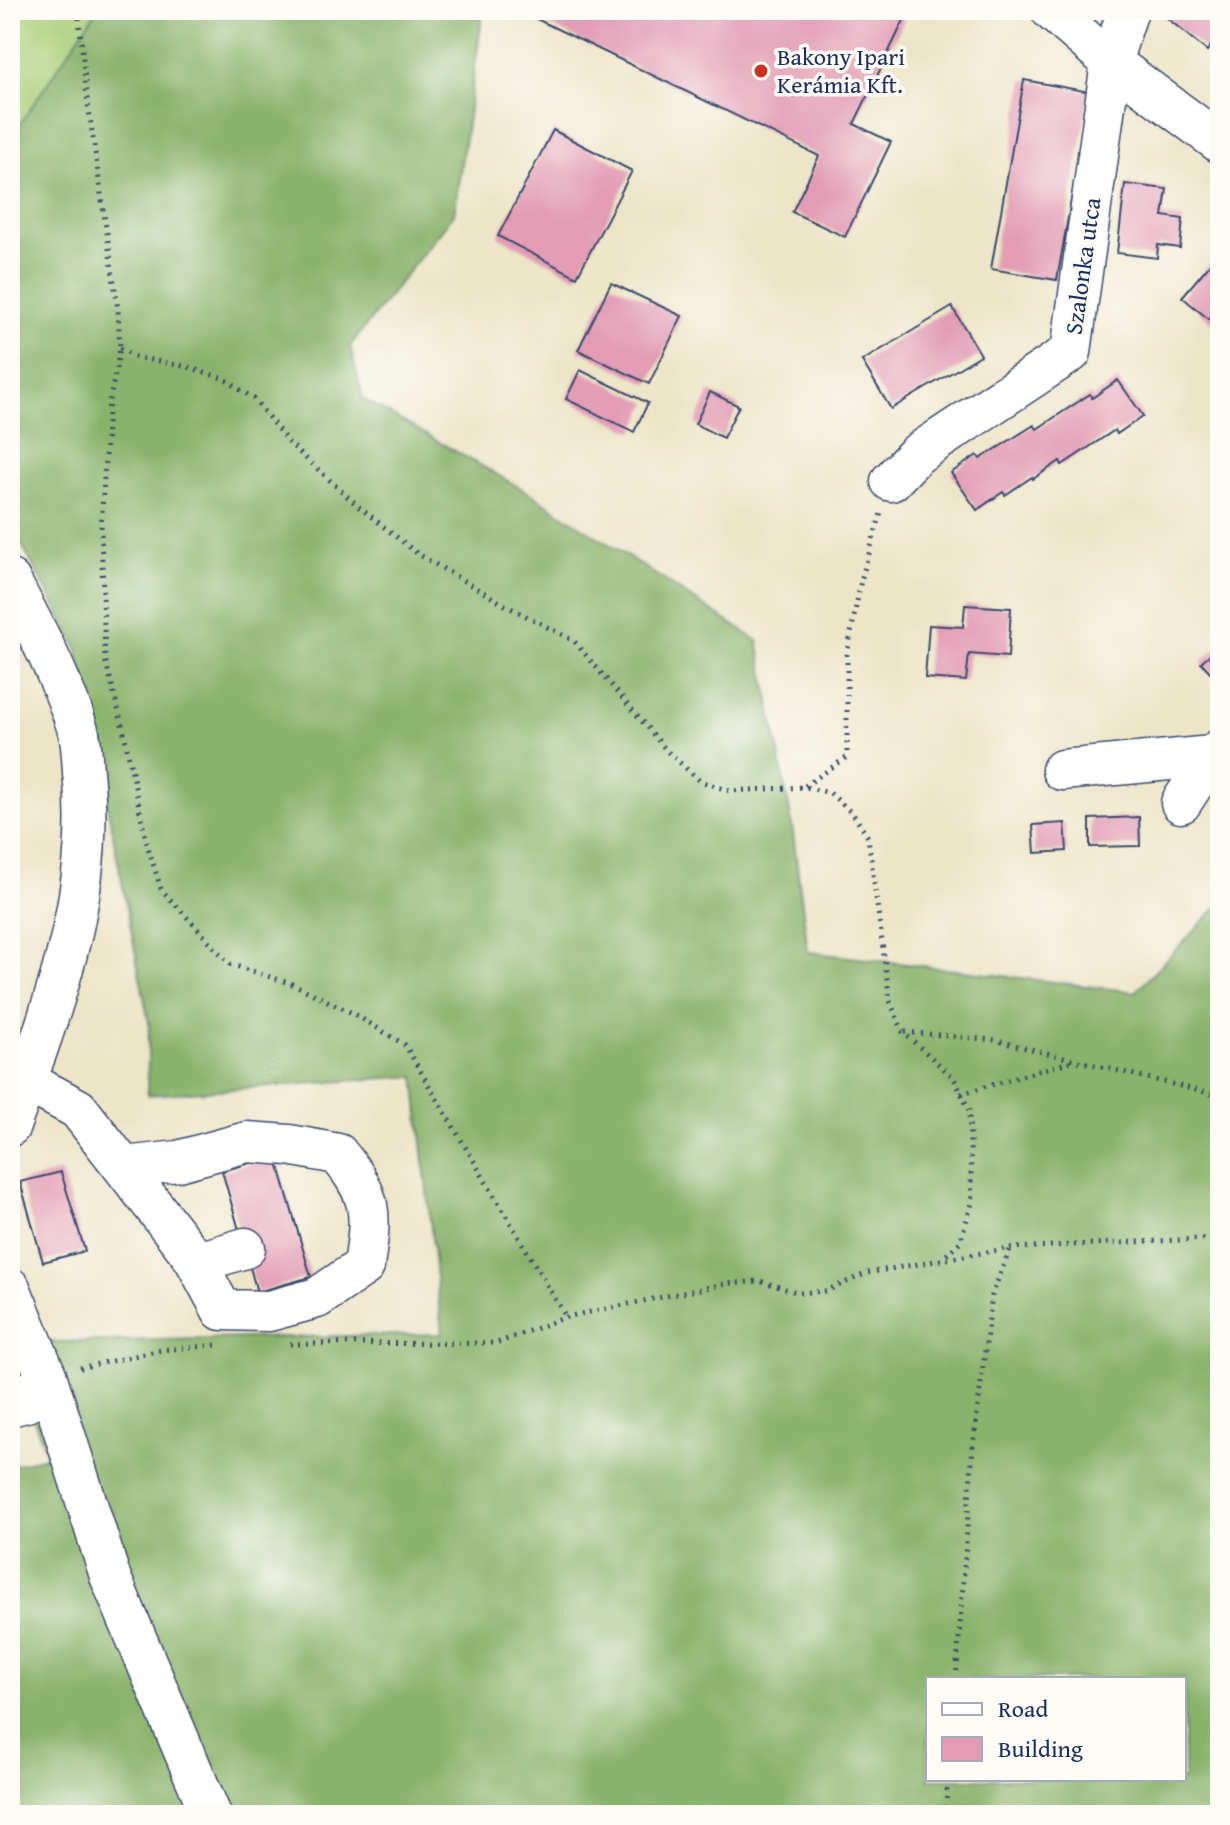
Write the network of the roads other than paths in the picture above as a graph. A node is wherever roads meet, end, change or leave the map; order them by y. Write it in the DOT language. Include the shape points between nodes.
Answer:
graph roads {
  1 [pos="1051,10"];
  2 [pos="1128,10"];
  3 [pos="1111,62"];
  4 [pos="1220,143"];
  5 [pos="891,481"];
  6 [pos="10,580"];
  7 [pos="1216,752"];
  8 [pos="1062,770"];
  9 [pos="1181,803"];
  10 [pos="26,1081"];
  11 [pos="10,1126"];
  12 [pos="124,1167"];
  13 [pos="245,1248"];
  14 [pos="194,1258"];
  15 [pos="10,1288"];
  16 [pos="32,1360"];
  17 [pos="10,1406"];
  18 [pos="211,1815"];
  1 -- 3 [label="street"];
  2 -- 3 [label="street, Szalonka utca"];
  3 -- 4 [label="street"];
  3 -- 5 [label="street, Szalonka utca" via="1071,352 917,454"];
  6 -- 10 [label="street" via="42,641 78,732 88,812 80,896 62,980"];
  7 -- 8 [label="street"];
  7 -- 9 [label="street"];
  10 -- 11 [label="street"];
  10 -- 12 [label="street" via="78,1109"];
  12 -- 14 [label="street"];
  12 -- 14 [label="street" via="178,1161 247,1142 338,1154 360,1182 371,1222 364,1266 317,1298 269,1311 222,1310"];
  13 -- 14 [label="street"];
  15 -- 16 [label="street"];
  16 -- 17 [label="street" via="26,1402"];
  16 -- 18 [label="street" via="110,1576"];
}
